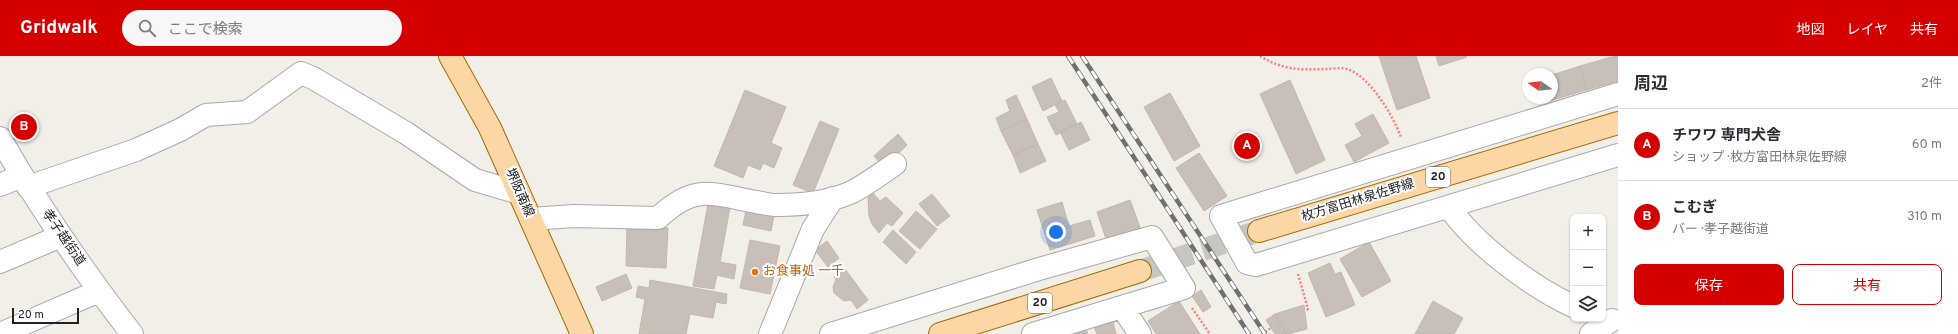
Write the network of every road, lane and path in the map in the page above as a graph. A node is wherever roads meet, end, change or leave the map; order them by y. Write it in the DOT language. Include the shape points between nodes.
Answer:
graph roads {
  1 [pos="450,56"];
  2 [pos="1260,56"];
  3 [pos="1618,94"];
  4 [pos="1618,123"];
  5 [pos="0,138"];
  6 [pos="1618,154"];
  7 [pos="1409,158"];
  8 [pos="896,164"];
  9 [pos="25,182"];
  10 [pos="0,186"];
  11 [pos="519,193"];
  12 [pos="833,198"];
  13 [pos="1449,207"];
  14 [pos="531,220"];
  15 [pos="1259,231"];
  16 [pos="61,236"];
  17 [pos="1292,254"];
  18 [pos="0,262"];
  19 [pos="1140,271"];
  20 [pos="1180,289"];
  21 [pos="99,292"];
  22 [pos="1570,305"];
  23 [pos="1122,307"];
  24 [pos="1305,311"];
  25 [pos="1611,320"];
  26 [pos="1271,328"];
  27 [pos="0,334"];
  28 [pos="132,334"];
  29 [pos="582,334"];
  30 [pos="770,334"];
  31 [pos="831,334"];
  32 [pos="940,334"];
  33 [pos="1033,334"];
  34 [pos="1140,334"];
  35 [pos="1210,334"];
  36 [pos="1262,334"];
  37 [pos="1591,334"];
  1 -- 11 [label="main road, 堺阪南線" via="490,128"];
  2 -- 7 [label="path" via="1278,66 1296,70 1346,69 1360,75 1377,95 1396,125"];
  3 -- 7 [label="street"];
  4 -- 15 [label="main road, 枚方富田林泉佐野線 / 20"];
  5 -- 9 [label="street, 孝子越街道"];
  6 -- 13 [label="street"];
  7 -- 17 [label="street" via="1221,216 1246,263 1256,264"];
  8 -- 12 [label="street" via="852,192"];
  9 -- 10 [label="street"];
  9 -- 11 [label="street" via="136,150 206,115 247,112 301,73 314,78 406,133 475,180"];
  9 -- 16 [label="street, 孝子越街道"];
  11 -- 14 [label="main road, 堺阪南線"];
  12 -- 14 [label="street" via="776,205 701,193 685,197 670,206 658,218 574,216"];
  12 -- 30 [label="street" via="812,229"];
  13 -- 17 [label="street"];
  13 -- 22 [label="street" via="1459,221 1508,266 1554,297"];
  14 -- 29 [label="main road, 堺阪南線"];
  16 -- 18 [label="street"];
  16 -- 21 [label="street, 孝子越街道"];
  17 -- 24 [label="path" via="1308,309"];
  19 -- 32 [label="main road, 20"];
  20 -- 23 [label="street"];
  20 -- 31 [label="street" via="1184,288 1152,237 1039,269"];
  20 -- 35 [label="path"];
  21 -- 27 [label="street"];
  21 -- 28 [label="street, 孝子越街道"];
  23 -- 33 [label="street"];
  23 -- 34 [label="street"];
  25 -- 37 [label="street"];
  26 -- 36 [label="path"];
}
